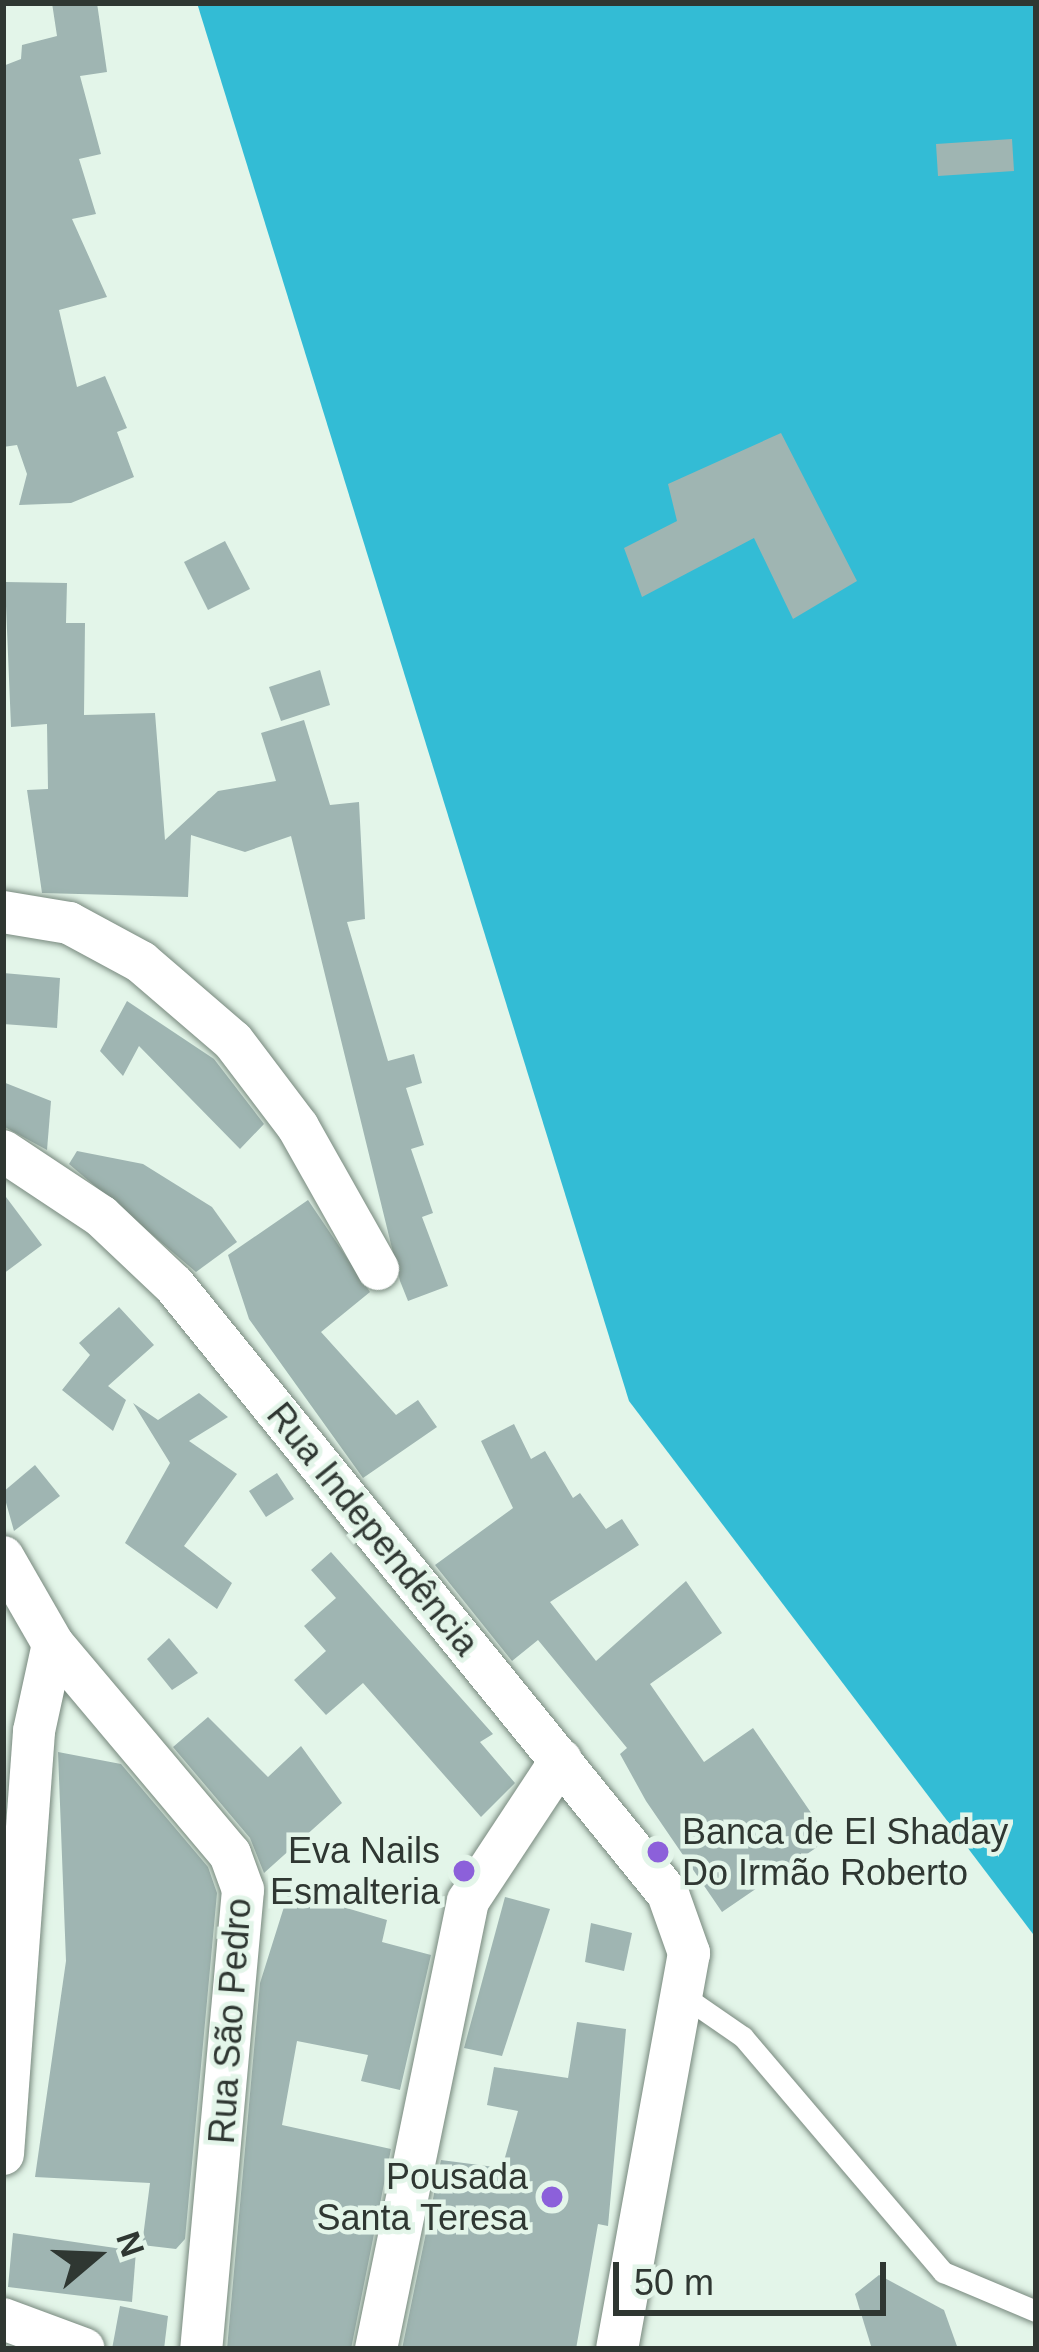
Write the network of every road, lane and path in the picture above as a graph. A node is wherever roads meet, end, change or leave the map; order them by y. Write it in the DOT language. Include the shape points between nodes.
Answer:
graph roads {
  1 [pos="3,911"];
  2 [pos="3,1151"];
  3 [pos="378,1269"];
  4 [pos="3,1557"];
  5 [pos="53,1644"];
  6 [pos="19,1726"];
  7 [pos="561,1760"];
  8 [pos="684,1972"];
  9 [pos="3,2154"];
  10 [pos="1036,2312"];
  11 [pos="3,2319"];
  12 [pos="84,2349"];
  13 [pos="201,2349"];
  14 [pos="376,2349"];
  15 [pos="617,2349"];
  1 -- 3 [label="street" via="69,923 141,962 233,1041 298,1127"];
  2 -- 7 [label="street, Rua Independência" via="101,1216 174,1285"];
  4 -- 5 [label="street, Rua São Pedro"];
  5 -- 6 [label="street"];
  5 -- 13 [label="street, Rua São Pedro" via="230,1854 243,1890"];
  6 -- 9 [label="street"];
  7 -- 8 [label="street, Rua Independência" via="633,1839 668,1894"];
  7 -- 14 [label="street" via="468,1901"];
  8 -- 10 [label="lane" via="944,2272"];
  8 -- 15 [label="street"];
  11 -- 12 [label="street"];
}
